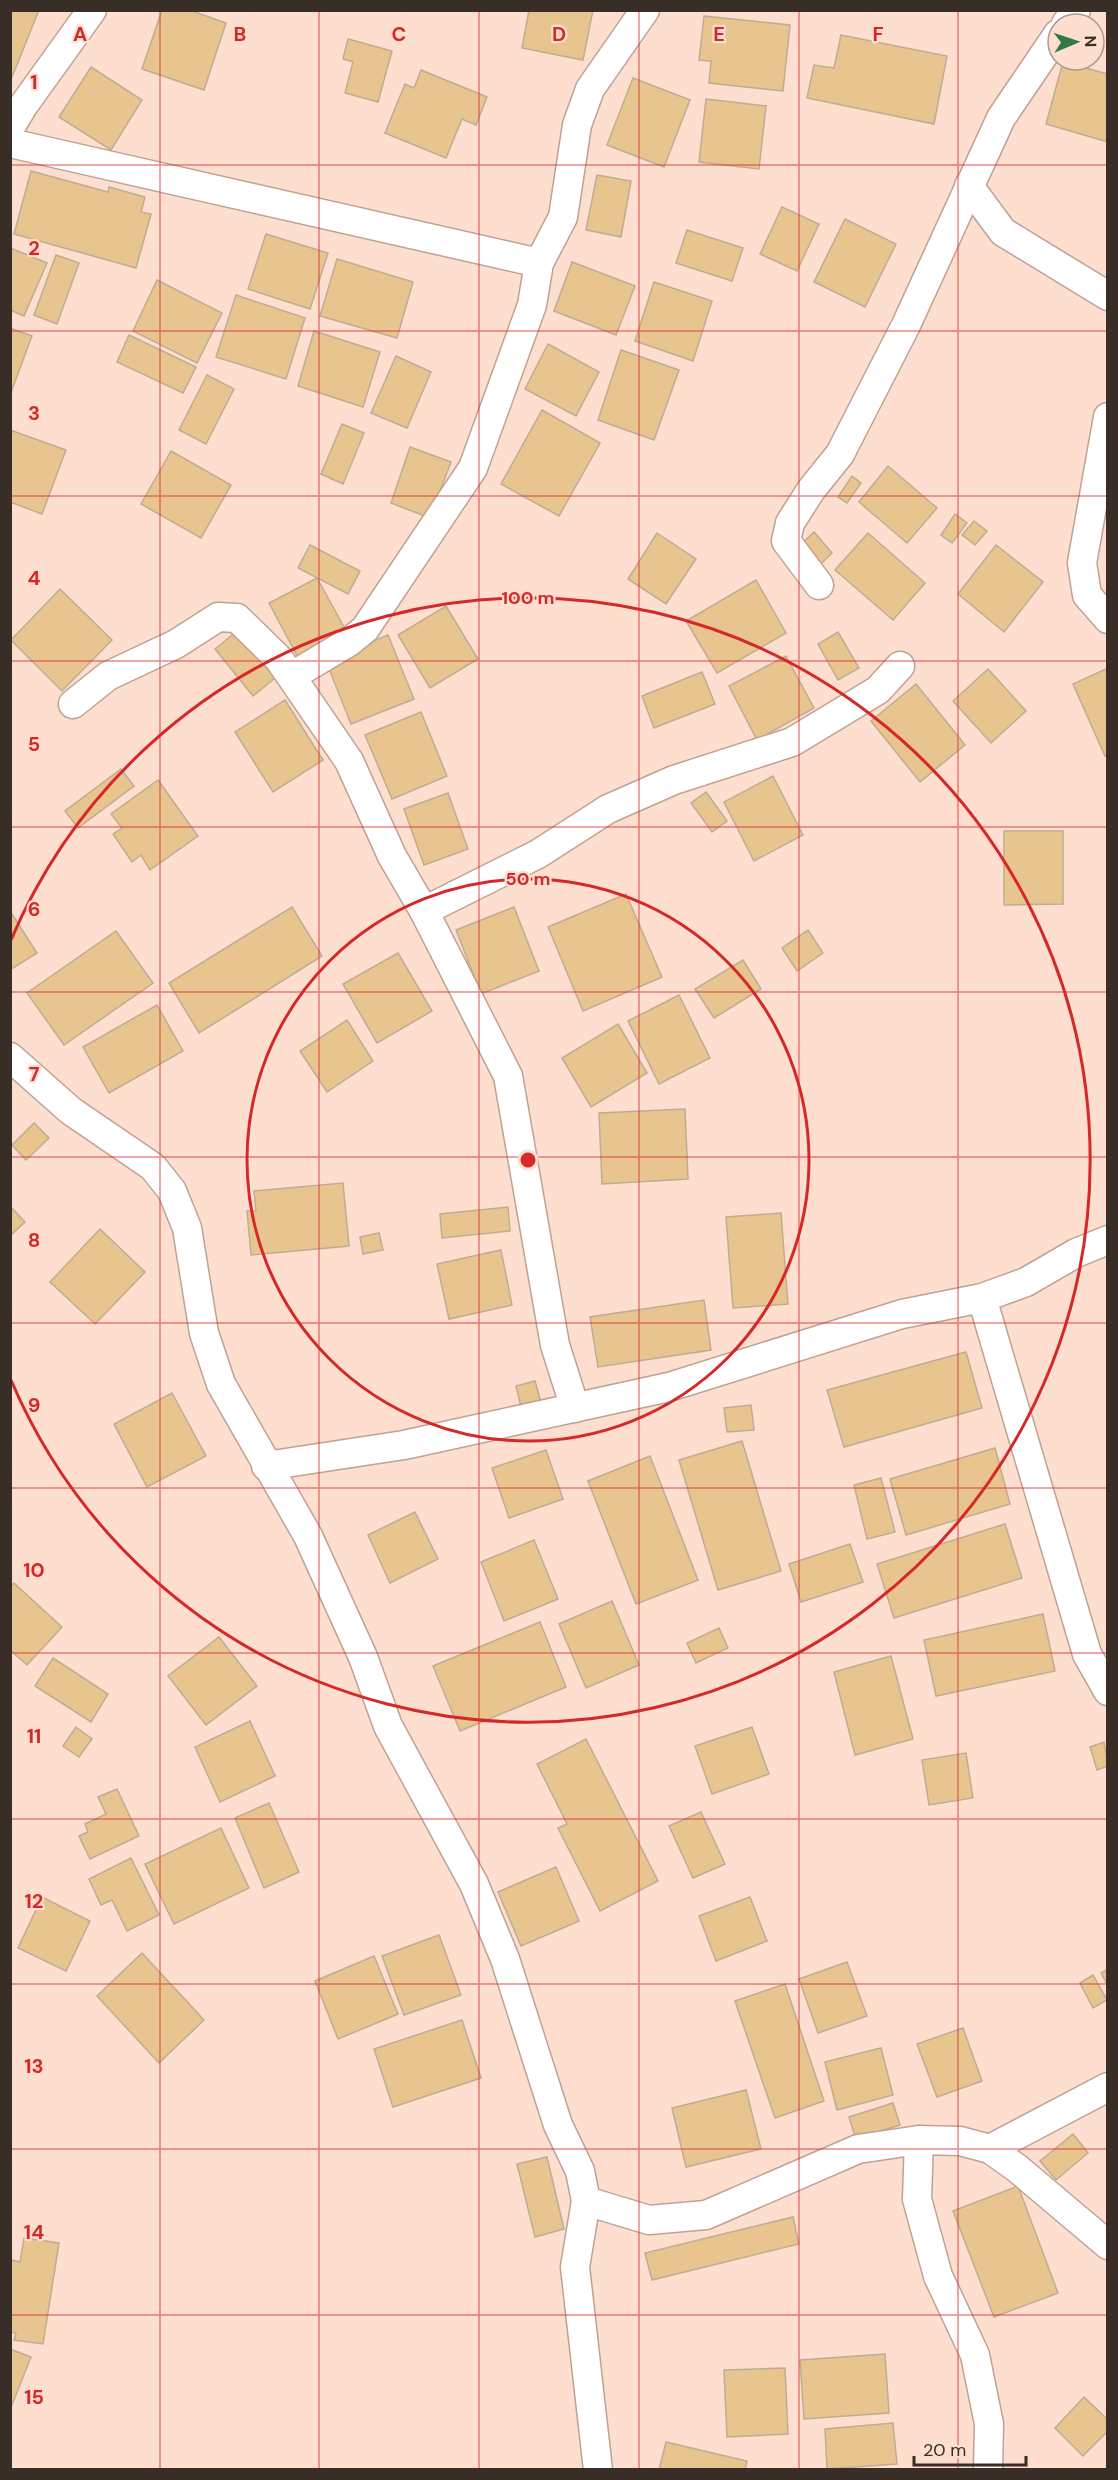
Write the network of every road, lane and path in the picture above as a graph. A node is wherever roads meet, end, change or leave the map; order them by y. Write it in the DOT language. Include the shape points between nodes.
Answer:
graph roads {
  1 [pos="92,10"];
  2 [pos="645,10"];
  3 [pos="1046,51"];
  4 [pos="10,128"];
  5 [pos="10,143"];
  6 [pos="969,186"];
  7 [pos="539,263"];
  8 [pos="1107,296"];
  9 [pos="1107,417"];
  10 [pos="819,585"];
  11 [pos="1107,619"];
  12 [pos="900,666"];
  13 [pos="292,676"];
  14 [pos="73,704"];
  15 [pos="424,911"];
  16 [pos="10,1057"];
  17 [pos="1107,1240"];
  18 [pos="982,1298"];
  19 [pos="575,1408"];
  20 [pos="266,1466"];
  21 [pos="1107,1691"];
  22 [pos="1107,2087"];
  23 [pos="920,2140"];
  24 [pos="990,2150"];
  25 [pos="586,2201"];
  26 [pos="1107,2245"];
  27 [pos="598,2469"];
  28 [pos="988,2469"];
  1 -- 4 [label="street"];
  2 -- 7 [label="street" via="590,89 577,125 563,217"];
  3 -- 6 [label="street" via="1000,118"];
  5 -- 7 [label="street"];
  6 -- 8 [label="street" via="1003,232"];
  6 -- 10 [label="street" via="906,325 840,454 790,523 786,541"];
  7 -- 13 [label="street" via="532,305 473,468 364,629"];
  9 -- 11 [label="street" via="1082,563 1088,595"];
  12 -- 15 [label="street" via="878,690 792,741 674,780 608,809 538,854"];
  13 -- 14 [label="street" via="237,618 218,617 176,644 108,676"];
  13 -- 15 [label="street" via="349,761 392,856"];
  15 -- 19 [label="street" via="508,1076 555,1345"];
  16 -- 20 [label="street" via="71,1111 153,1167 172,1191 187,1228 204,1333 221,1384"];
  17 -- 18 [label="street" via="1026,1282"];
  18 -- 19 [label="street" via="902,1314 669,1387"];
  18 -- 21 [label="street" via="1087,1654"];
  19 -- 20 [label="street" via="404,1445"];
  20 -- 25 [label="street" via="308,1536 363,1657 388,1726 474,1884 505,1959 558,2125 580,2171"];
  22 -- 24 [label="street"];
  23 -- 24 [label="street" via="960,2141"];
  23 -- 25 [label="street" via="858,2148 706,2215 649,2220"];
  23 -- 28 [label="street" via="917,2199 938,2276 975,2355 989,2424"];
  24 -- 26 [label="street"];
  25 -- 27 [label="street" via="575,2267"];
}
